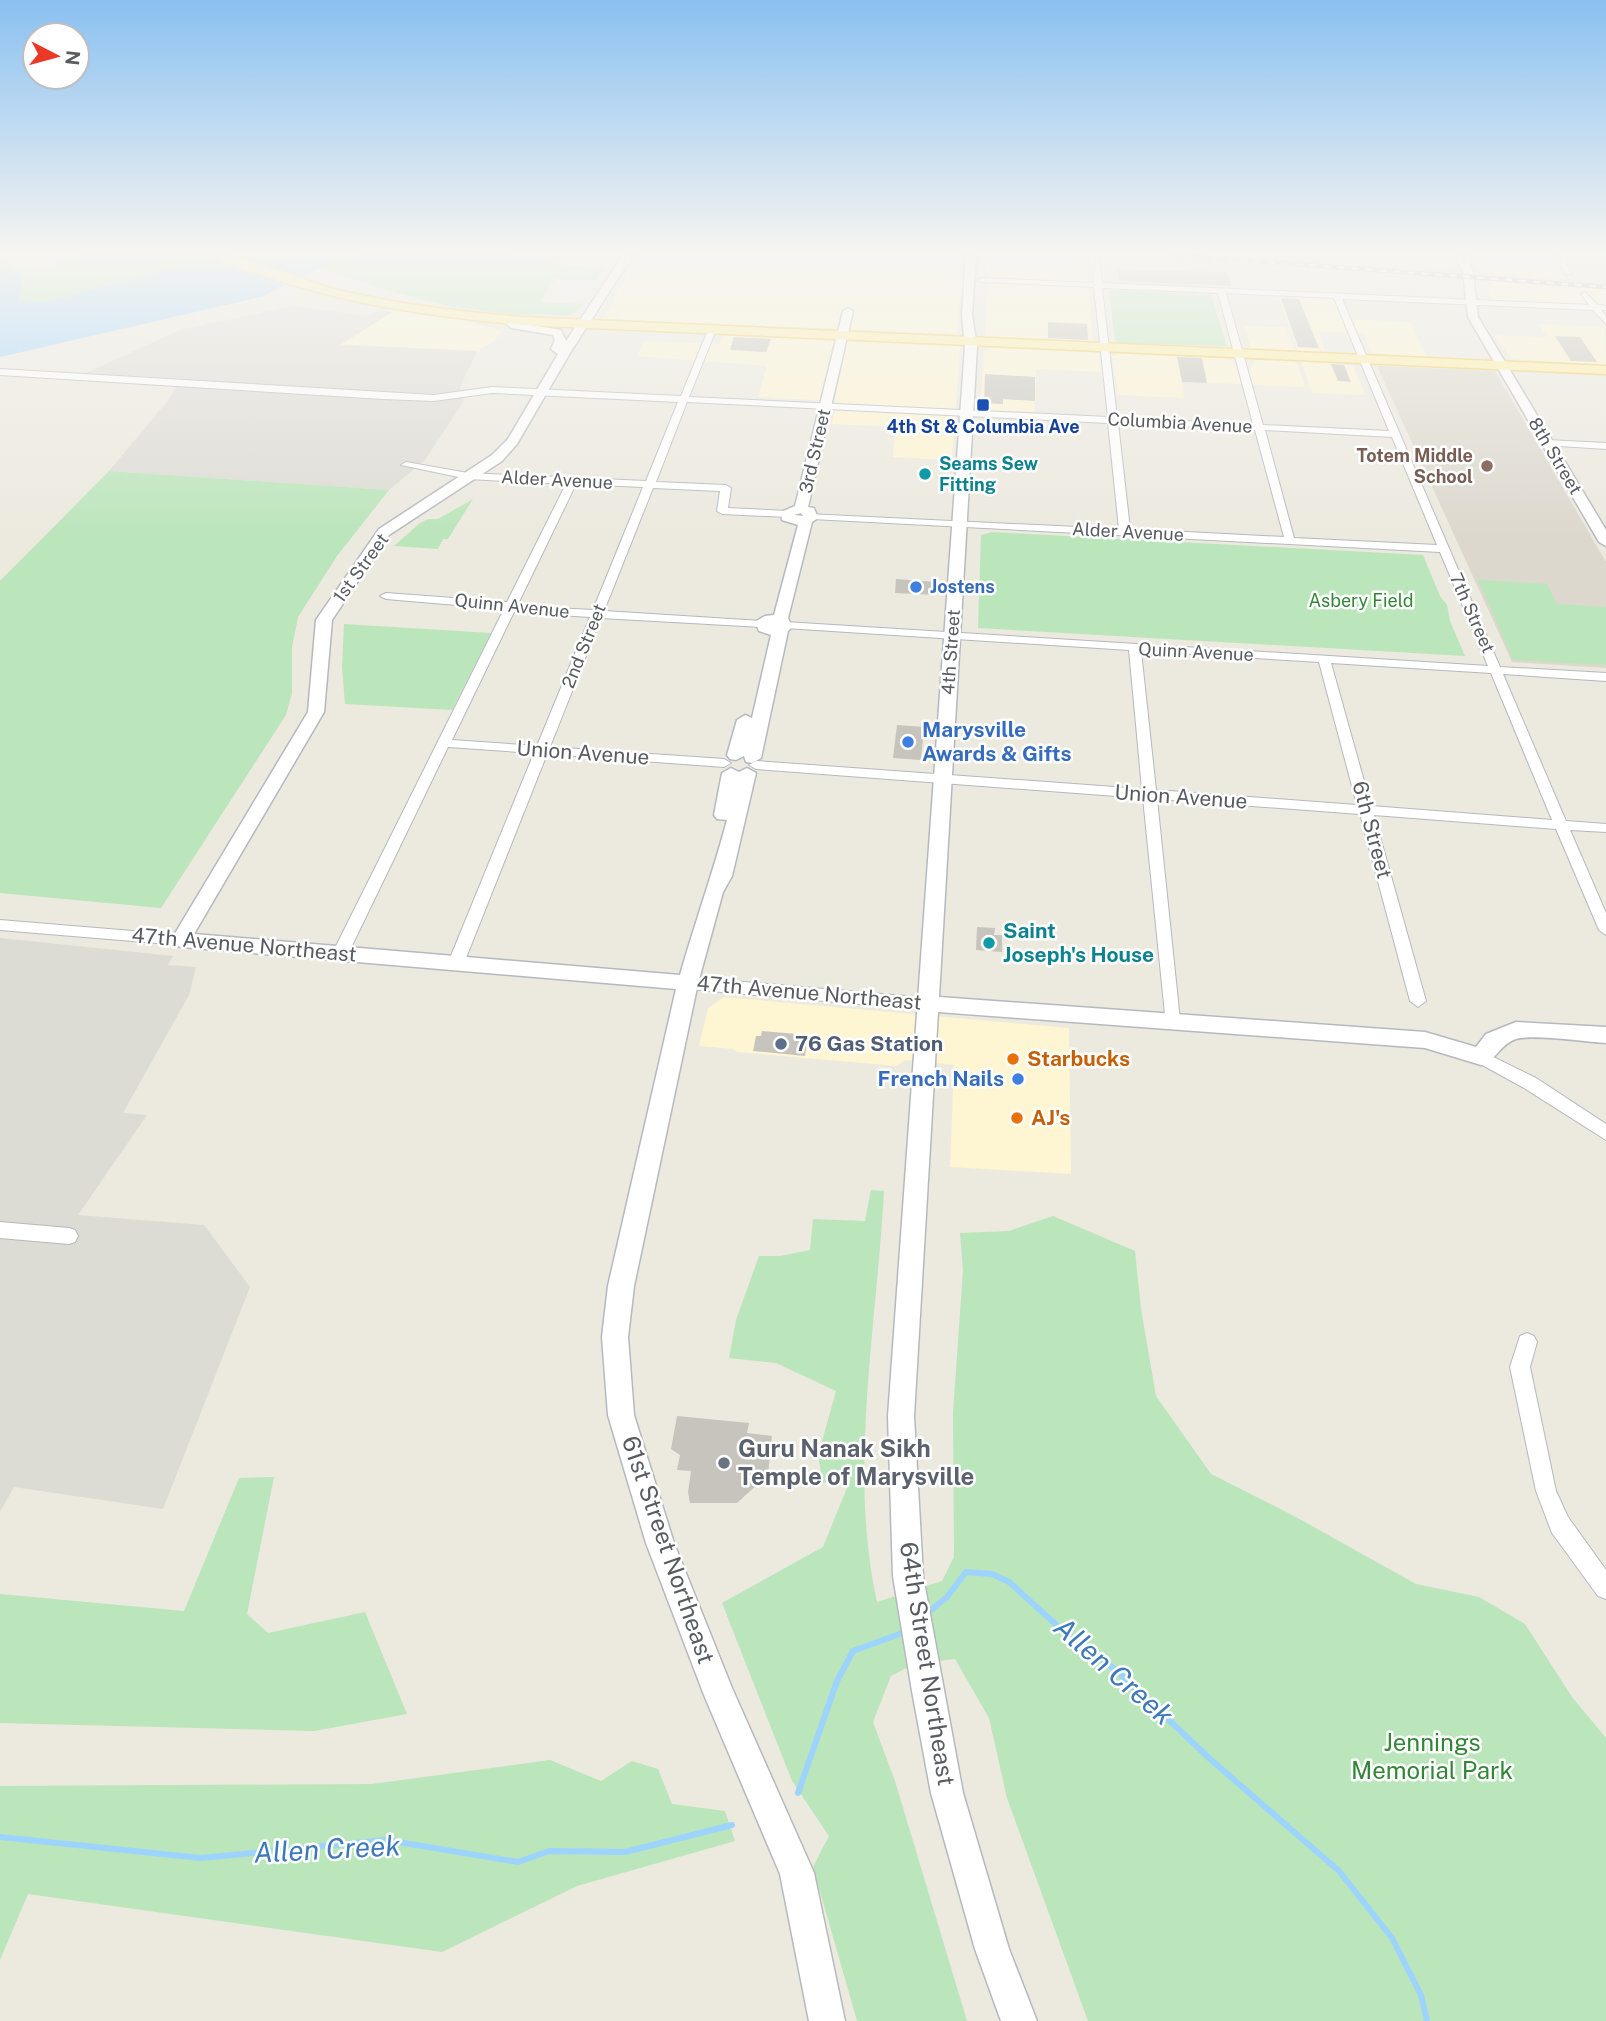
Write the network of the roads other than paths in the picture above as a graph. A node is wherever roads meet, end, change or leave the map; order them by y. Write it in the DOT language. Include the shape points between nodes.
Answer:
graph roads {
  1 [pos="558,349"];
  2 [pos="567,349"];
  3 [pos="704,349"];
  4 [pos="840,349"];
  5 [pos="970,349"];
  6 [pos="1105,349"];
  7 [pos="1134,349"];
  8 [pos="1238,349"];
  9 [pos="1359,349"];
  10 [pos="1491,349"];
  11 [pos="564,353"];
  12 [pos="1239,354"];
  13 [pos="1363,359"];
  14 [pos="1501,366"];
  15 [pos="1606,370"];
  16 [pos="0,372"];
  17 [pos="541,393"];
  18 [pos="683,399"];
  19 [pos="825,406"];
  20 [pos="966,413"];
  21 [pos="1113,420"];
  22 [pos="1259,427"];
  23 [pos="1395,434"];
  24 [pos="1547,443"];
  25 [pos="1606,446"];
  26 [pos="406,465"];
  27 [pos="468,476"];
  28 [pos="573,480"];
  29 [pos="649,484"];
  30 [pos="799,516"];
  31 [pos="959,523"];
  32 [pos="1125,532"];
  33 [pos="1290,541"];
  34 [pos="1606,542"];
  35 [pos="1444,548"];
  36 [pos="386,596"];
  37 [pos="508,606"];
  38 [pos="597,614"];
  39 [pos="774,625"];
  40 [pos="951,637"];
  41 [pos="1135,649"];
  42 [pos="1324,660"];
  43 [pos="1497,670"];
  44 [pos="1606,677"];
  45 [pos="442,743"];
  46 [pos="542,750"];
  47 [pos="741,765"];
  48 [pos="942,779"];
  49 [pos="1150,794"];
  50 [pos="1367,810"];
  51 [pos="1561,824"];
  52 [pos="1606,828"];
  53 [pos="0,925"];
  54 [pos="1606,930"];
  55 [pos="181,940"];
  56 [pos="340,954"];
  57 [pos="456,963"];
  58 [pos="688,983"];
  59 [pos="1418,1001"];
  60 [pos="928,1004"];
  61 [pos="1172,1020"];
  62 [pos="1606,1035"];
  63 [pos="1481,1057"];
  64 [pos="1606,1133"];
  65 [pos="0,1230"];
  66 [pos="69,1236"];
  67 [pos="1527,1342"];
  68 [pos="1606,1588"];
  69 [pos="827,2021"];
  70 [pos="1019,2021"];
  1 -- 11 [label="street"];
  2 -- 11 [label="street, 1st Street"];
  3 -- 18 [label="street, 2nd Street"];
  4 -- 19 [label="street, 3rd Street"];
  5 -- 20 [label="street, 4th Street"];
  6 -- 21 [label="street"];
  7 -- 12 [label="main road"];
  8 -- 12 [label="street"];
  9 -- 13 [label="street, 7th Street"];
  10 -- 14 [label="street, 8th Street"];
  11 -- 17 [label="street, 1st Street"];
  12 -- 13 [label="main road"];
  12 -- 22 [label="street"];
  13 -- 14 [label="main road"];
  13 -- 23 [label="street, 7th Street"];
  14 -- 15 [label="main road"];
  14 -- 24 [label="street, 8th Street"];
  16 -- 17 [label="street, Columbia Avenue" via="434,398 492,390"];
  17 -- 18 [label="street, Columbia Avenue"];
  17 -- 27 [label="street, 1st Street" via="513,441 497,458"];
  18 -- 19 [label="street, Columbia Avenue"];
  18 -- 29 [label="street, 2nd Street"];
  19 -- 20 [label="street, Columbia Avenue"];
  19 -- 30 [label="street, 3rd Street"];
  20 -- 21 [label="street, Columbia Avenue"];
  20 -- 31 [label="street, 4th Street"];
  21 -- 22 [label="street, Columbia Avenue"];
  21 -- 32 [label="street"];
  22 -- 23 [label="street, Columbia Avenue"];
  22 -- 33 [label="street"];
  23 -- 35 [label="street, 7th Street"];
  24 -- 25 [label="street"];
  24 -- 34 [label="street, 8th Street"];
  26 -- 27 [label="street"];
  27 -- 28 [label="street, Alder Avenue"];
  27 -- 55 [label="street, 1st Street" via="384,532 324,620 316,712"];
  28 -- 29 [label="street, Alder Avenue"];
  28 -- 37 [label="street"];
  29 -- 30 [label="street, Alder Avenue" via="726,488 722,511"];
  29 -- 38 [label="street, 2nd Street"];
  30 -- 31 [label="street, Alder Avenue"];
  30 -- 39 [label="street, 3rd Street"];
  31 -- 32 [label="street, Alder Avenue"];
  31 -- 40 [label="street, 4th Street"];
  32 -- 33 [label="street, Alder Avenue"];
  33 -- 35 [label="street, Alder Avenue"];
  35 -- 43 [label="street, 7th Street"];
  36 -- 37 [label="street, Quinn Avenue"];
  37 -- 38 [label="street, Quinn Avenue"];
  37 -- 45 [label="street"];
  38 -- 39 [label="street, Quinn Avenue"];
  38 -- 46 [label="street, 2nd Street"];
  39 -- 40 [label="street, Quinn Avenue"];
  39 -- 47 [label="street, 3rd Street"];
  40 -- 41 [label="street, Quinn Avenue"];
  40 -- 48 [label="street, 4th Street"];
  41 -- 42 [label="street, Quinn Avenue"];
  41 -- 49 [label="street"];
  42 -- 43 [label="street, Quinn Avenue"];
  42 -- 50 [label="street, 6th Street"];
  43 -- 44 [label="street, Quinn Avenue"];
  43 -- 51 [label="street, 7th Street"];
  45 -- 46 [label="street, Union Avenue"];
  45 -- 56 [label="street"];
  46 -- 47 [label="street, Union Avenue"];
  46 -- 57 [label="street, 2nd Street"];
  47 -- 48 [label="street, Union Avenue"];
  47 -- 58 [label="street, 3rd Street" via="722,876 713,892"];
  48 -- 49 [label="street, Union Avenue"];
  48 -- 60 [label="street, 4th Street"];
  49 -- 50 [label="street, Union Avenue"];
  49 -- 61 [label="street"];
  50 -- 51 [label="street, Union Avenue"];
  50 -- 59 [label="street, 6th Street"];
  51 -- 52 [label="street, Union Avenue"];
  51 -- 54 [label="street, 7th Street"];
  53 -- 55 [label="street, 47th Avenue Northeast"];
  55 -- 56 [label="street, 47th Avenue Northeast"];
  56 -- 57 [label="street, 47th Avenue Northeast"];
  57 -- 58 [label="street, 47th Avenue Northeast"];
  58 -- 60 [label="street, 47th Avenue Northeast"];
  58 -- 69 [label="street, 61st Street Northeast" via="621,1286 615,1337 621,1415 660,1543 719,1695 797,1873"];
  60 -- 61 [label="street, 47th Avenue Northeast"];
  60 -- 70 [label="street, 64th Street Northeast" via="901,1416 908,1576 947,1793 992,1949"];
  61 -- 63 [label="street, 47th Avenue Northeast" via="1425,1040"];
  62 -- 63 [label="street" via="1516,1030 1494,1040"];
  63 -- 64 [label="street"];
  65 -- 66 [label="street"];
  67 -- 68 [label="street" via="1520,1367 1546,1491 1560,1525"];
}
